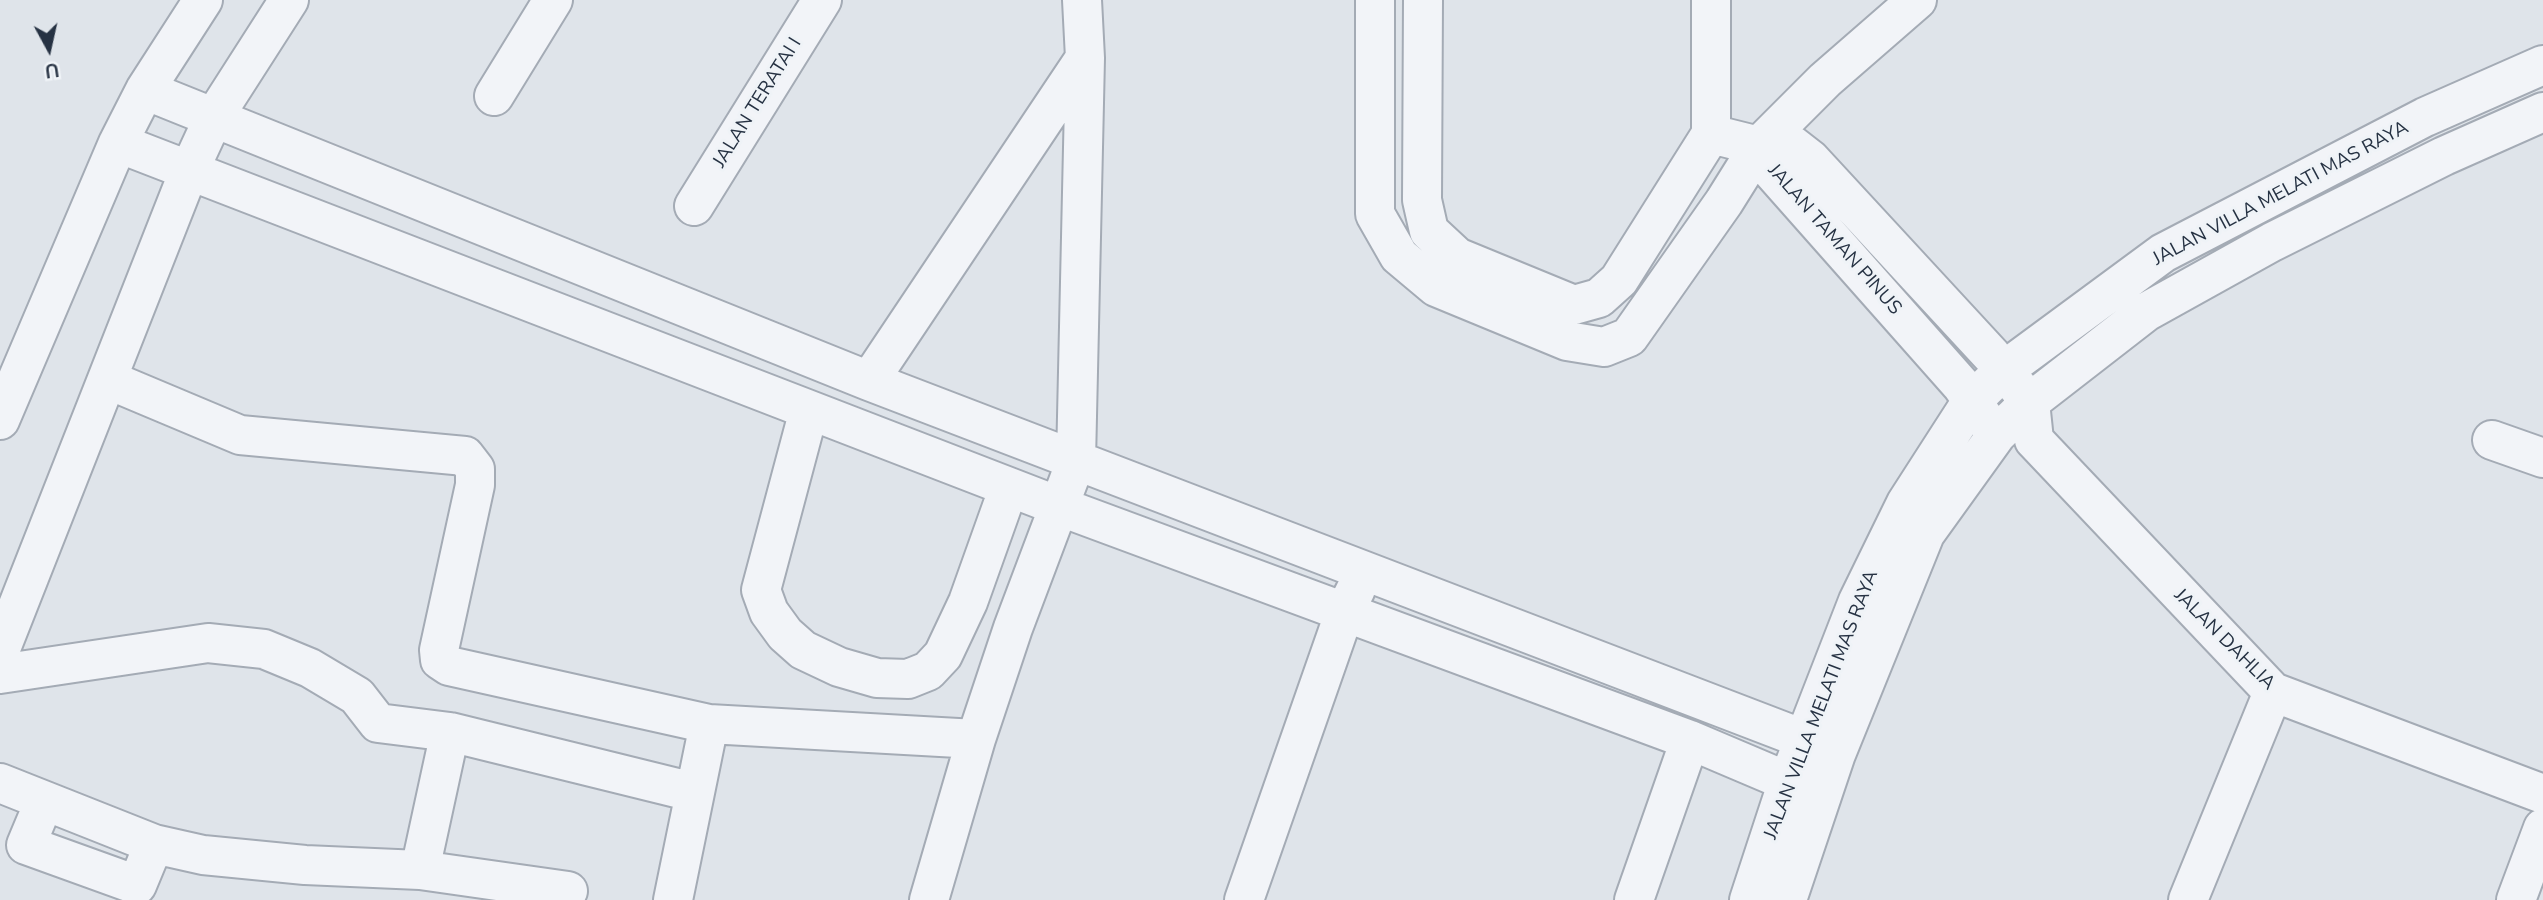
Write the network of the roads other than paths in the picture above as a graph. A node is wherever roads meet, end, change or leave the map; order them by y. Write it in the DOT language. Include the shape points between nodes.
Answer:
graph roads {
  1 [pos="203,0"];
  2 [pos="289,0"];
  3 [pos="553,0"];
  4 [pos="822,0"];
  5 [pos="1082,0"];
  6 [pos="1375,0"];
  7 [pos="1423,0"];
  8 [pos="1711,0"];
  9 [pos="1917,0"];
  10 [pos="1085,58"];
  11 [pos="2543,65"];
  12 [pos="145,90"];
  13 [pos="494,96"];
  14 [pos="2543,112"];
  15 [pos="214,117"];
  16 [pos="1712,134"];
  17 [pos="118,143"];
  18 [pos="1759,146"];
  19 [pos="189,171"];
  20 [pos="694,205"];
  21 [pos="2163,254"];
  22 [pos="2185,290"];
  23 [pos="2003,371"];
  24 [pos="109,380"];
  25 [pos="869,381"];
  26 [pos="1971,402"];
  27 [pos="2030,402"];
  28 [pos="809,410"];
  29 [pos="1,416"];
  30 [pos="1997,434"];
  31 [pos="2034,440"];
  32 [pos="2492,440"];
  33 [pos="2543,458"];
  34 [pos="1076,461"];
  35 [pos="1009,487"];
  36 [pos="1061,507"];
  37 [pos="1365,572"];
  38 [pos="1345,611"];
  39 [pos="0,651"];
  40 [pos="0,674"];
  41 [pos="2273,692"];
  42 [pos="709,724"];
  43 [pos="450,732"];
  44 [pos="976,739"];
  45 [pos="1690,740"];
  46 [pos="1821,747"];
  47 [pos="0,783"];
  48 [pos="1805,789"];
  49 [pos="693,792"];
  50 [pos="2543,794"];
  51 [pos="2543,828"];
  52 [pos="420,870"];
  53 [pos="568,891"];
  54 [pos="673,900"];
  55 [pos="929,900"];
  56 [pos="1244,900"];
  57 [pos="1634,900"];
  58 [pos="1749,900"];
  59 [pos="1787,900"];
  60 [pos="2188,900"];
  61 [pos="2516,900"];
  1 -- 12 [label="street"];
  2 -- 15 [label="street"];
  3 -- 13 [label="street"];
  4 -- 20 [label="street, JALAN TERATAI I"];
  5 -- 10 [label="street"];
  6 -- 18 [label="street" via="1375,214 1399,256 1436,287 1567,341 1604,347 1629,337"];
  7 -- 16 [label="street" via="1422,200 1429,231 1457,257 1574,305 1599,298 1619,279"];
  8 -- 16 [label="street"];
  9 -- 18 [label="street" via="1825,80"];
  10 -- 25 [label="street"];
  10 -- 34 [label="street"];
  11 -- 21 [label="street, JALAN VILLA MELATI MAS RAYA" via="2425,117"];
  12 -- 15 [label="street"];
  12 -- 17 [label="street"];
  14 -- 22 [label="street, JALAN VILLA MELATI MAS RAYA" via="2432,162"];
  15 -- 19 [label="street"];
  15 -- 25 [label="street"];
  16 -- 18 [label="street"];
  17 -- 19 [label="street"];
  17 -- 29 [label="street"];
  18 -- 23 [label="street, JALAN TAMAN PINUS" via="1793,145 1810,159"];
  18 -- 26 [label="street, JALAN TAMAN PINUS" via="1769,168 1962,386"];
  19 -- 24 [label="street"];
  19 -- 28 [label="street"];
  21 -- 22 [label="street"];
  21 -- 23 [label="street, JALAN VILLA MELATI MAS RAYA"];
  22 -- 27 [label="street, JALAN VILLA MELATI MAS RAYA" via="2146,312"];
  23 -- 26 [label="street, JALAN VILLA MELATI MAS RAYA"];
  23 -- 27 [label="street, JALAN TAMAN PINUS"];
  24 -- 39 [label="street"];
  24 -- 42 [label="street" via="240,435 466,456 475,469 475,485 440,660 449,666"];
  25 -- 34 [label="street"];
  26 -- 30 [label="street, JALAN TAMAN PINUS"];
  26 -- 46 [label="street, JALAN VILLA MELATI MAS RAYA" via="1900,515 1858,601"];
  27 -- 30 [label="street, JALAN VILLA MELATI MAS RAYA"];
  27 -- 31 [label="street"];
  28 -- 35 [label="street"];
  28 -- 35 [label="street" via="761,590 769,612 785,634 803,650 839,667 877,678 908,680 928,671 943,655 968,602"];
  30 -- 31 [label="street"];
  30 -- 46 [label="street, JALAN VILLA MELATI MAS RAYA" via="1925,534"];
  31 -- 41 [label="street, JALAN DAHLIA"];
  32 -- 33 [label="street"];
  34 -- 36 [label="street"];
  34 -- 37 [label="street"];
  35 -- 36 [label="street"];
  36 -- 38 [label="street"];
  36 -- 44 [label="street"];
  37 -- 38 [label="street"];
  37 -- 46 [label="street"];
  38 -- 45 [label="street"];
  38 -- 56 [label="street"];
  40 -- 43 [label="street" via="208,643 264,649 310,668 357,696 378,723"];
  41 -- 50 [label="street, JALAN DAHLIA"];
  41 -- 60 [label="street"];
  42 -- 44 [label="street"];
  42 -- 49 [label="street"];
  43 -- 49 [label="street"];
  43 -- 52 [label="street"];
  44 -- 55 [label="street"];
  45 -- 48 [label="street"];
  45 -- 57 [label="street"];
  46 -- 48 [label="street, JALAN VILLA MELATI MAS RAYA"];
  47 -- 52 [label="street" via="154,845 305,865"];
  48 -- 58 [label="street, JALAN VILLA MELATI MAS RAYA"];
  48 -- 59 [label="street, JALAN VILLA MELATI MAS RAYA"];
  49 -- 54 [label="street"];
  51 -- 61 [label="street"];
  52 -- 53 [label="street"];
}
